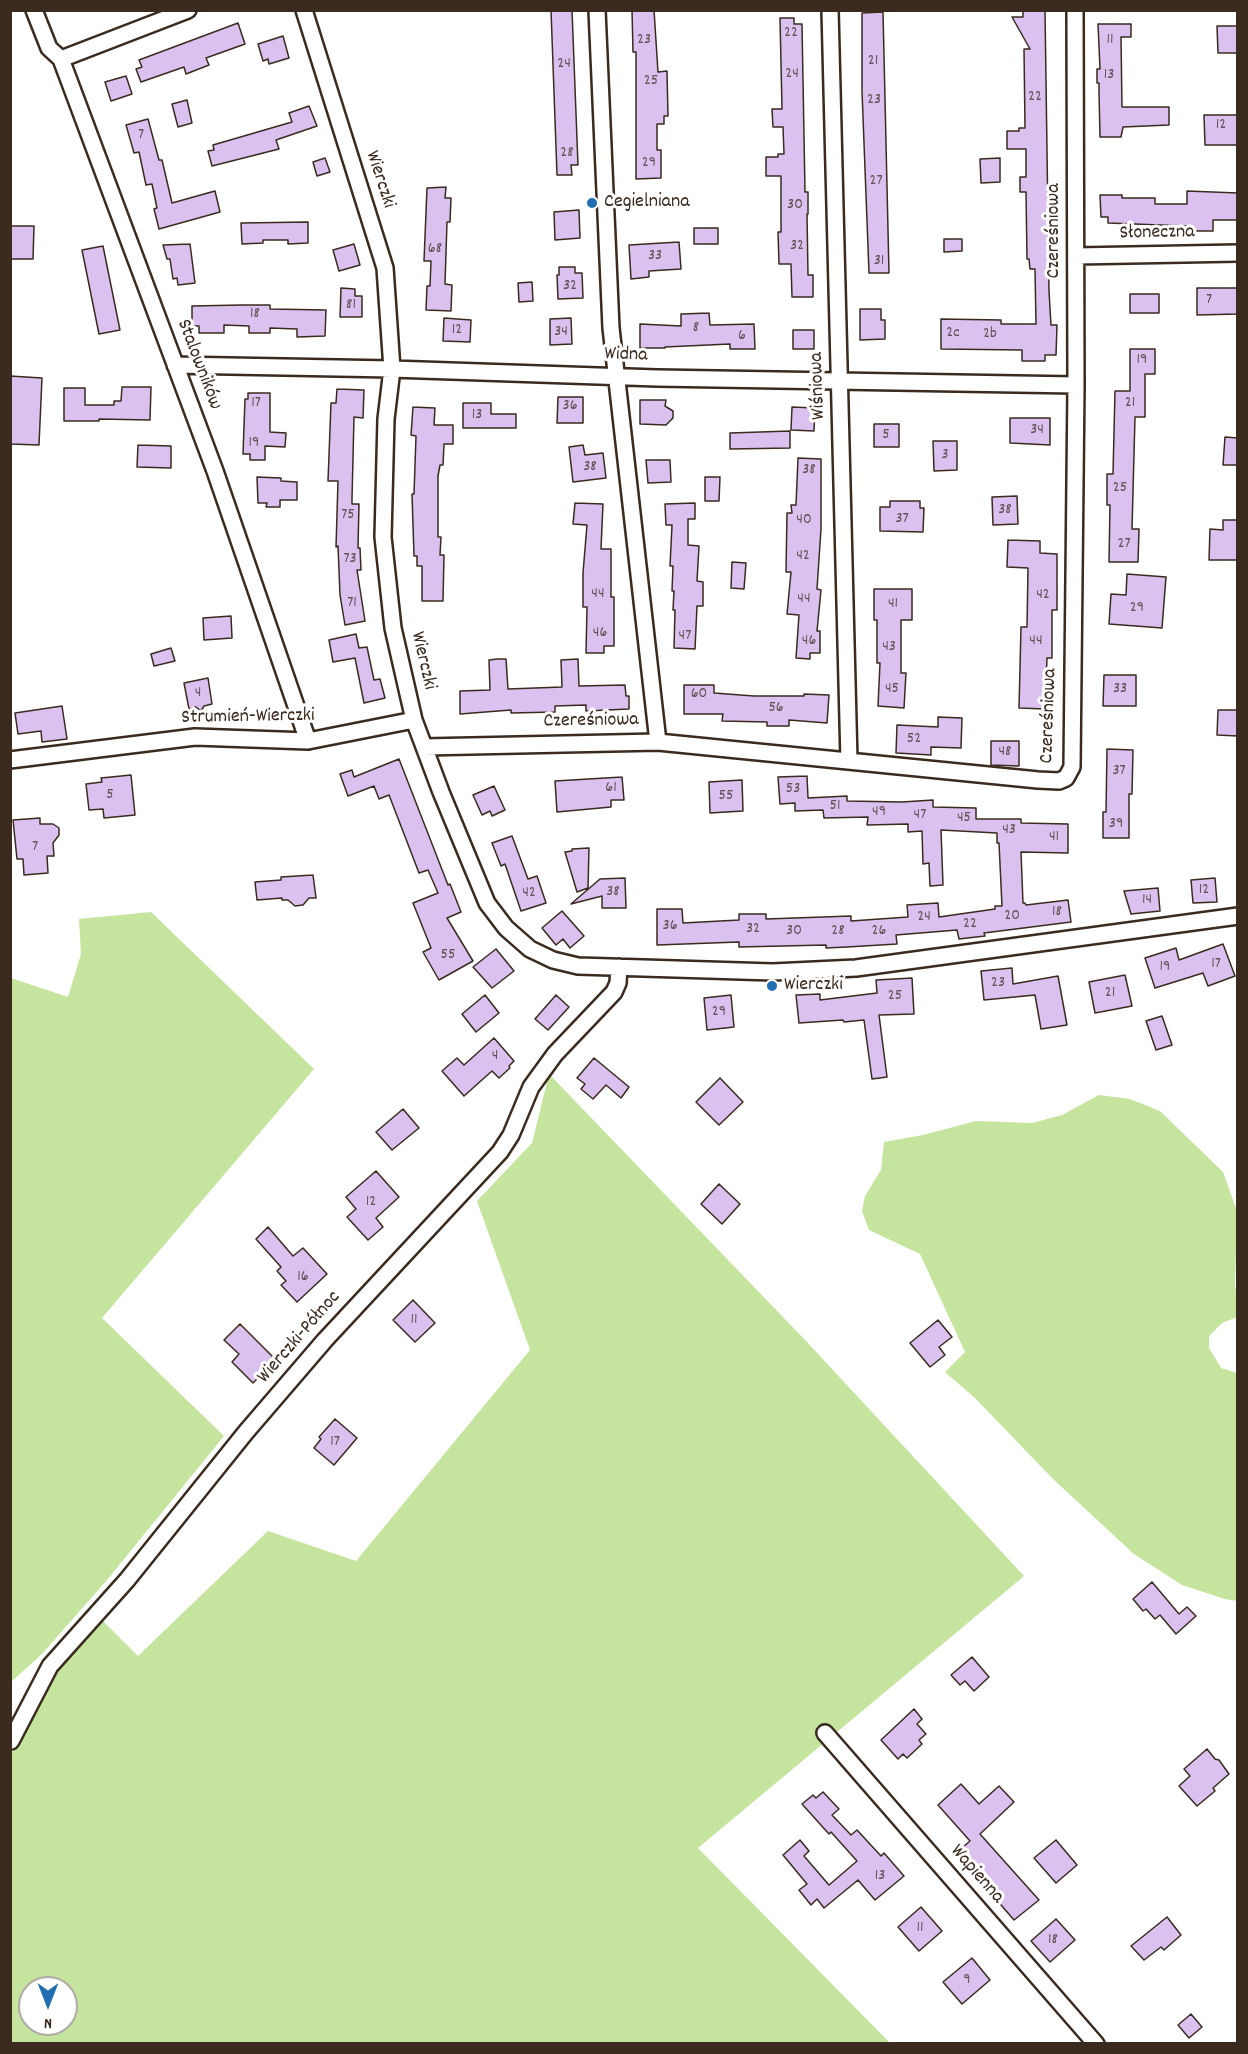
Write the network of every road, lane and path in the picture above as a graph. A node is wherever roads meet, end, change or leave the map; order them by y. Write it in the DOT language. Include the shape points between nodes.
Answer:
graph roads {
  1 [pos="34,10"];
  2 [pos="188,10"];
  3 [pos="304,10"];
  4 [pos="597,10"];
  5 [pos="830,10"];
  6 [pos="1075,10"];
  7 [pos="61,59"];
  8 [pos="1238,254"];
  9 [pos="1076,256"];
  10 [pos="175,365"];
  11 [pos="392,369"];
  12 [pos="615,376"];
  13 [pos="840,382"];
  14 [pos="1076,385"];
  15 [pos="414,720"];
  16 [pos="308,741"];
  17 [pos="658,742"];
  18 [pos="424,747"];
  19 [pos="10,760"];
  20 [pos="849,761"];
  21 [pos="1238,916"];
  22 [pos="619,968"];
  23 [pos="825,1733"];
  24 [pos="11,1741"];
  25 [pos="1096,2043"];
  1 -- 7 [label="street, Stalowników" via="49,48"];
  2 -- 7 [label="street"];
  3 -- 11 [label="street, Wierczki" via="385,268"];
  4 -- 12 [label="street"];
  5 -- 13 [label="street, Wiśniowa"];
  6 -- 9 [label="street, Czereśniowa"];
  7 -- 10 [label="street, Stalowników"];
  8 -- 9 [label="street, Słoneczna"];
  9 -- 14 [label="street, Czereśniowa"];
  10 -- 11 [label="street, Widna"];
  10 -- 16 [label="street, Stalowników"];
  11 -- 12 [label="street, Widna"];
  11 -- 15 [label="street, Wierczki" via="386,419 384,537 393,628"];
  12 -- 13 [label="street, Widna"];
  12 -- 17 [label="street"];
  13 -- 14 [label="street, Widna"];
  13 -- 20 [label="street, Wiśniowa"];
  14 -- 20 [label="street, Czereśniowa" via="1072,767 1066,778 1038,780"];
  15 -- 16 [label="street, Strumień-Wierczki"];
  15 -- 18 [label="street, Wierczki"];
  16 -- 19 [label="street, Strumień-Wierczki" via="195,737"];
  17 -- 18 [label="street, Czereśniowa"];
  17 -- 20 [label="street, Czereśniowa"];
  18 -- 22 [label="street, Wierczki" via="487,903 506,928 530,949 553,960"];
  21 -- 22 [label="street, Wierczki" via="856,968 773,972"];
  22 -- 24 [label="street, Wierczki-Północ" via="614,992 555,1054 531,1087 500,1152 325,1340 128,1580 50,1666"];
  23 -- 25 [label="street, Wapienna"];
}
